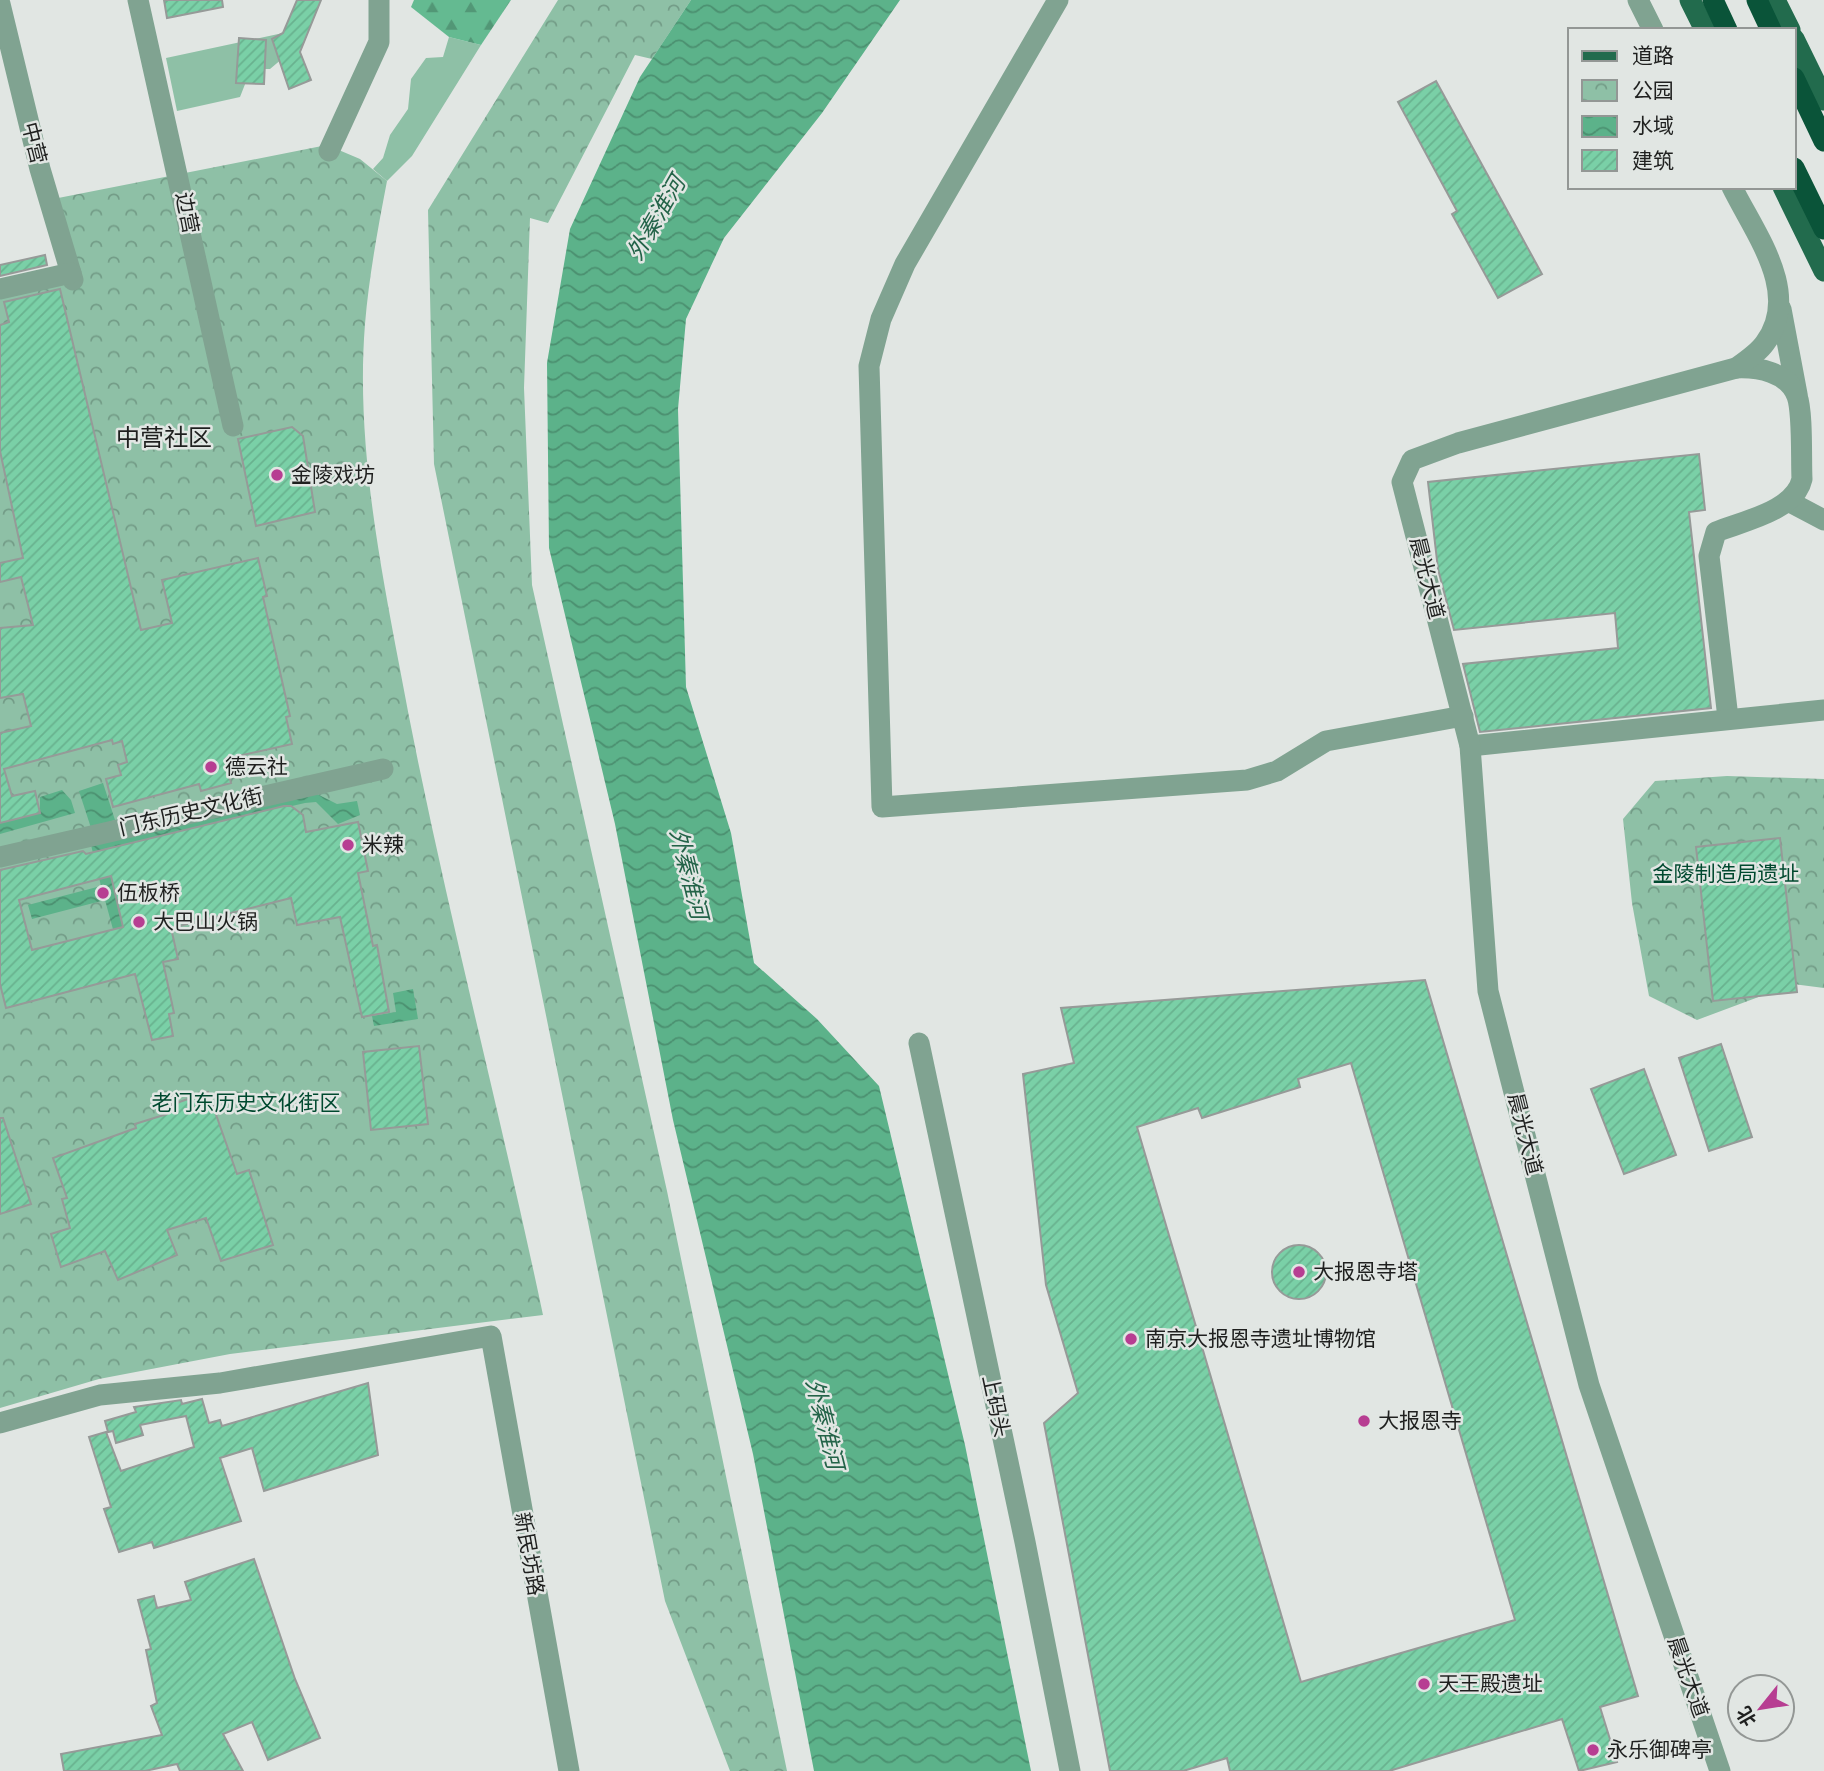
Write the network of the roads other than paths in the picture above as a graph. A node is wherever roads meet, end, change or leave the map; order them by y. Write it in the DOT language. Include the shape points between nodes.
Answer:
graph roads {
  1 [pos="138,0"];
  2 [pos="379,0"];
  3 [pos="1058,0"];
  4 [pos="1639,0"];
  5 [pos="1690,0"];
  6 [pos="1713,0"];
  7 [pos="1757,0"];
  8 [pos="1775,0"];
  9 [pos="0,4"];
  10 [pos="1652,28"];
  11 [pos="1703,28"];
  12 [pos="1726,28"];
  13 [pos="1770,28"];
  14 [pos="1789,28"];
  15 [pos="1796,43"];
  16 [pos="1796,82"];
  17 [pos="1824,100"];
  18 [pos="1824,141"];
  19 [pos="329,151"];
  20 [pos="1796,172"];
  21 [pos="1733,189"];
  22 [pos="1784,189"];
  23 [pos="1824,229"];
  24 [pos="1824,271"];
  25 [pos="0,289"];
  26 [pos="1781,306"];
  27 [pos="1736,368"];
  28 [pos="1797,396"];
  29 [pos="233,426"];
  30 [pos="1788,501"];
  31 [pos="1824,520"];
  32 [pos="1824,710"];
  33 [pos="1463,716"];
  34 [pos="1728,718"];
  35 [pos="1470,746"];
  36 [pos="383,769"];
  37 [pos="0,857"];
  38 [pos="919,1043"];
  39 [pos="0,1423"];
  40 [pos="569,1771"];
  41 [pos="1070,1771"];
  42 [pos="1720,1771"];
  1 -- 29 [label="street, 边营"];
  2 -- 19 [label="street" via="380,42"];
  3 -- 33 [label="street" via="905,264 881,319 869,366 882,807 1247,780 1277,771 1326,741"];
  4 -- 10 [label="street"];
  5 -- 11 [label="main road"];
  6 -- 12 [label="highway"];
  7 -- 13 [label="highway"];
  8 -- 14 [label="main road"];
  9 -- 25 [label="street, 中营" via="40,169 72,276"];
  15 -- 17 [label="main road"];
  16 -- 18 [label="highway"];
  20 -- 23 [label="highway"];
  21 -- 26 [label="street" via="1777,278"];
  22 -- 24 [label="main road"];
  26 -- 27 [label="street" via="1763,346"];
  26 -- 28 [label="street"];
  27 -- 28 [label="street" via="1758,367 1787,381"];
  27 -- 33 [label="street, 晨光大道" via="1458,443 1412,460 1402,482"];
  28 -- 30 [label="street" via="1802,479"];
  30 -- 31 [label="street"];
  30 -- 34 [label="street" via="1716,532 1709,556"];
  32 -- 34 [label="street"];
  33 -- 35 [label="street, 晨光大道"];
  34 -- 35 [label="street"];
  35 -- 42 [label="street, 晨光大道" via="1488,991 1589,1385"];
  36 -- 37 [label="street, 门东历史文化街"];
  38 -- 41 [label="street, 上码头"];
  39 -- 40 [label="street, 新民坊路" via="100,1395 220,1383 491,1336"];
}
